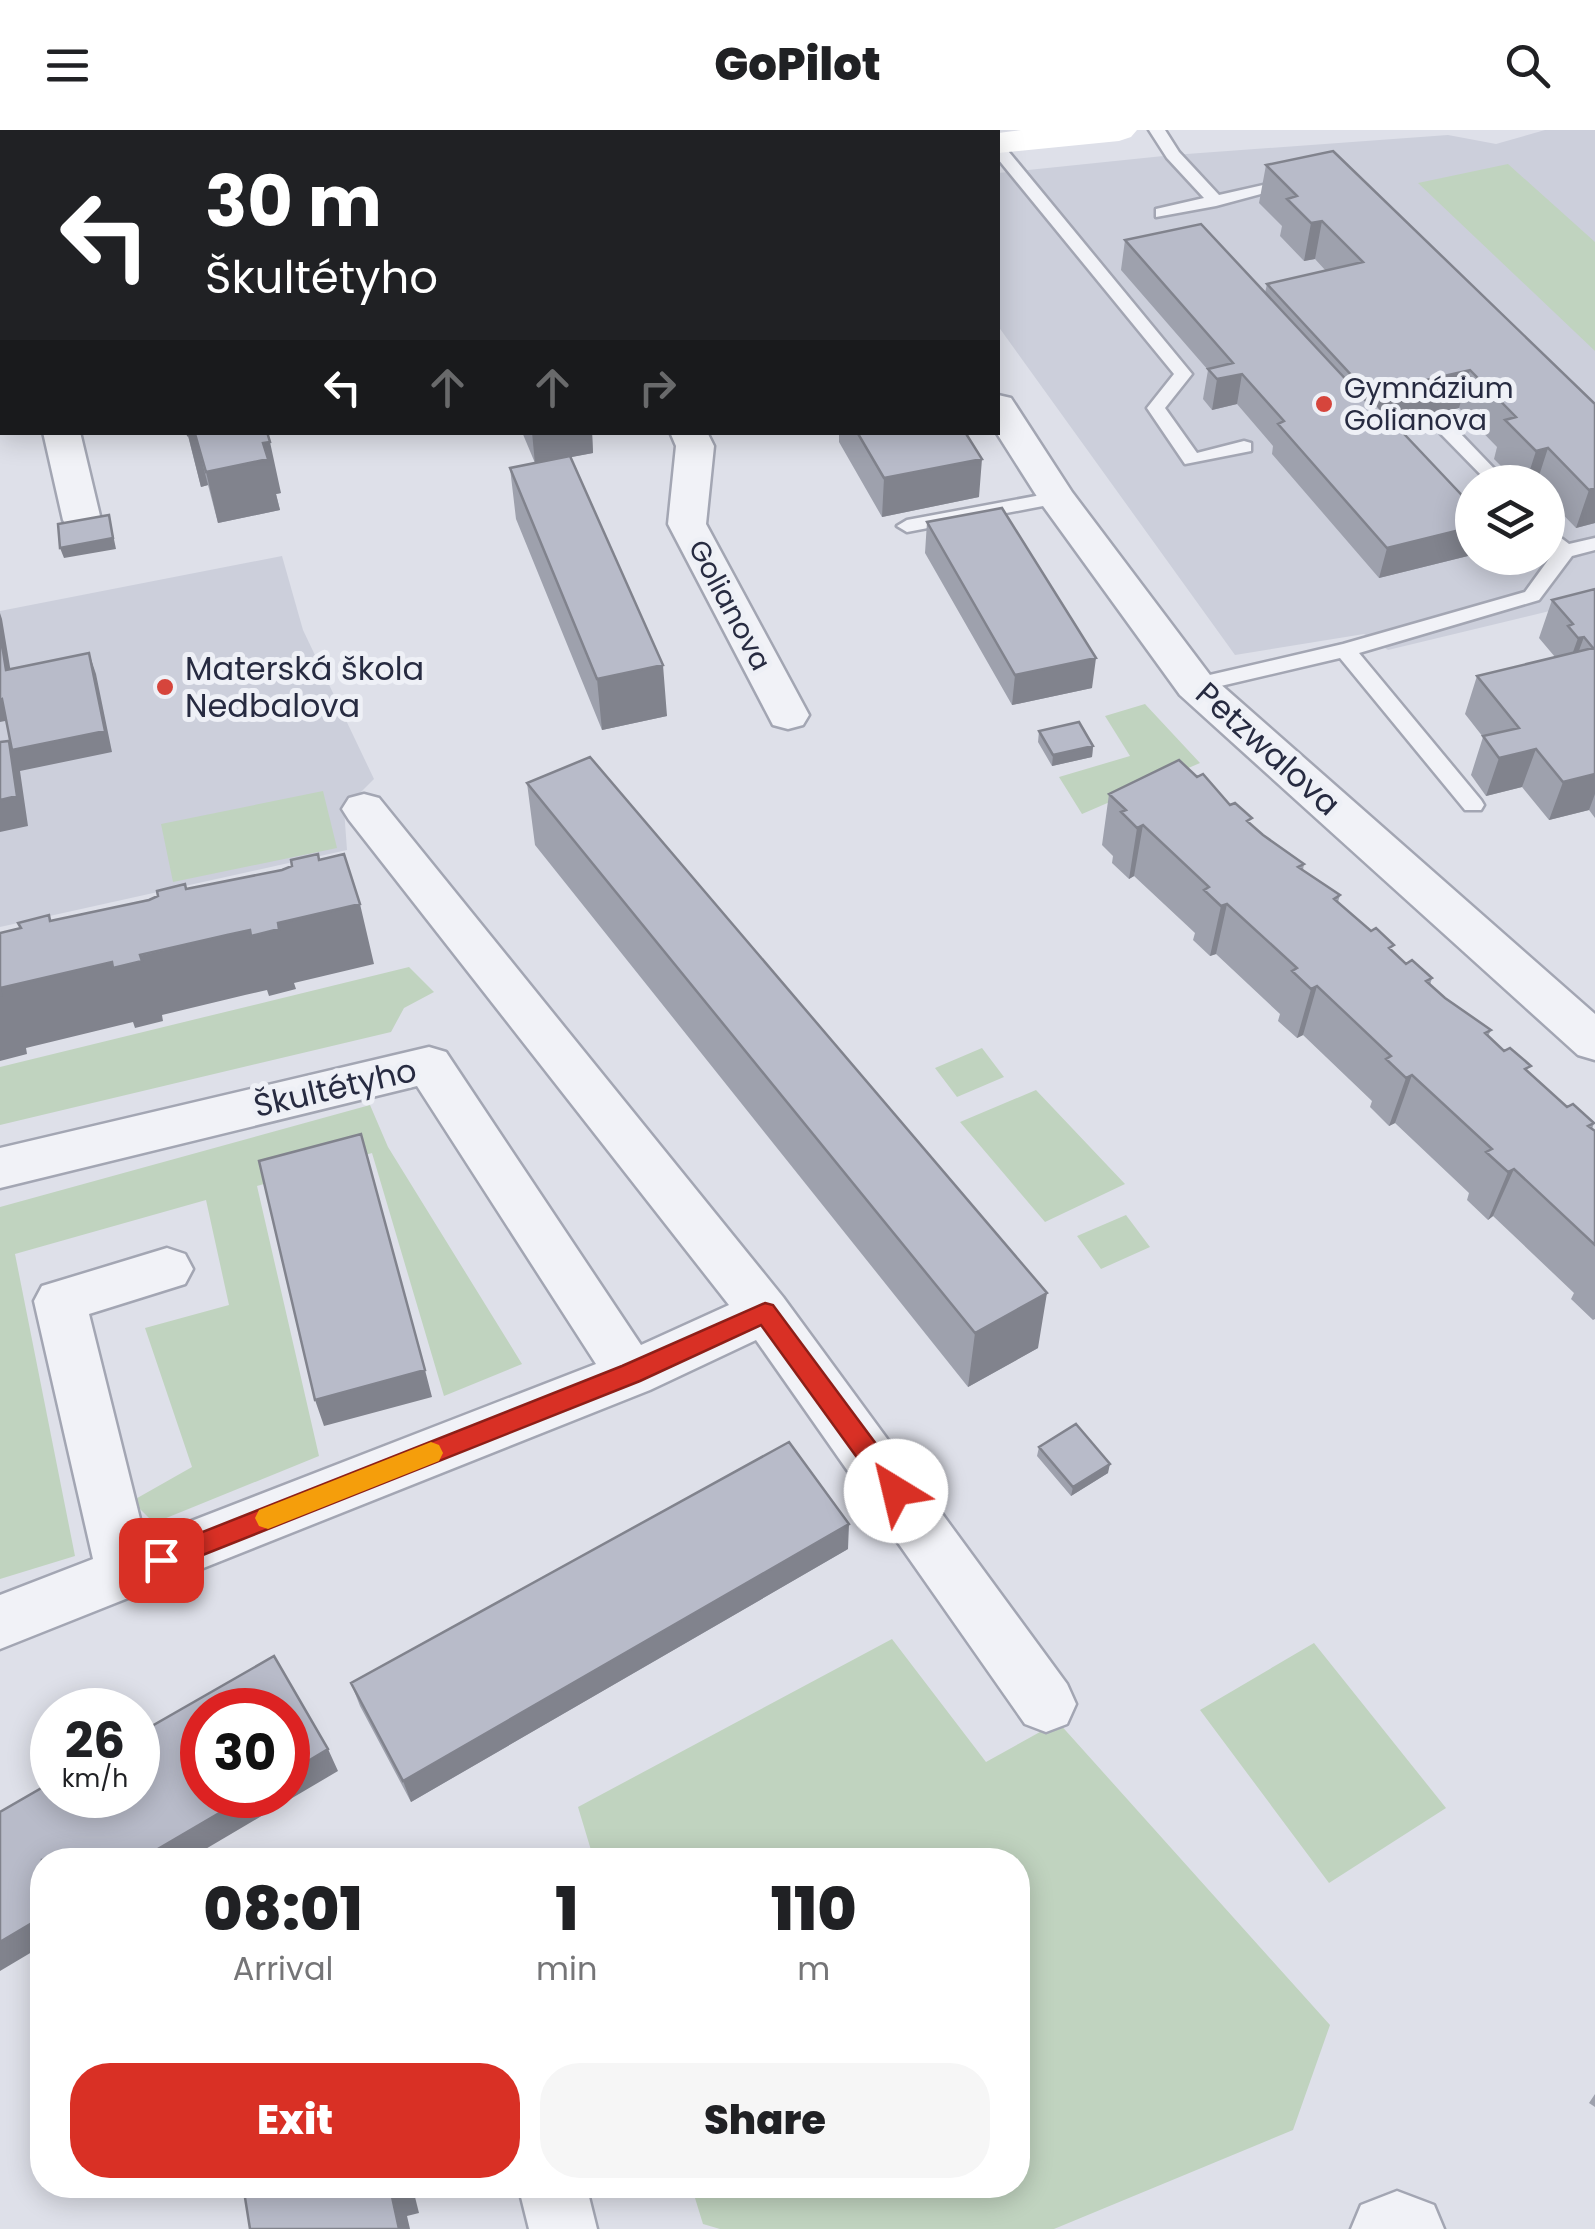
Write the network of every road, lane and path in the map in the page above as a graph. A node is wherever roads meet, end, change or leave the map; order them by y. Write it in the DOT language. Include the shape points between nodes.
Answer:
graph roads {
  1 [pos="1119,130"];
  2 [pos="1157,130"];
  3 [pos="1000,146"];
  4 [pos="1000,148"];
  5 [pos="1309,180"];
  6 [pos="1216,200"];
  7 [pos="1162,213"];
  8 [pos="1000,409"];
  9 [pos="1450,434"];
  10 [pos="62,435"];
  11 [pos="690,435"];
  12 [pos="1244,447"];
  13 [pos="1481,465"];
  14 [pos="1057,498"];
  15 [pos="82,520"];
  16 [pos="907,526"];
  17 [pos="1595,544"];
  18 [pos="1565,552"];
  19 [pos="1547,575"];
  20 [pos="1345,650"];
  21 [pos="1195,685"];
  22 [pos="788,715"];
  23 [pos="1473,804"];
  24 [pos="364,809"];
  25 [pos="1595,1042"];
  26 [pos="0,1168"];
  27 [pos="166,1268"];
  28 [pos="765,1312"];
  29 [pos="631,1374"];
  30 [pos="124,1574"];
  31 [pos="0,1622"];
  32 [pos="1046,1704"];
  33 [pos="555,2198"];
  34 [pos="562,2229"];
  35 [pos="1384,2229"];
  36 [pos="1410,2229"];
  1 -- 3 [label="street"];
  2 -- 6 [label="lane"];
  4 -- 12 [label="lane" via="1183,374 1156,408 1192,460"];
  5 -- 6 [label="lane"];
  6 -- 7 [label="lane"];
  8 -- 14 [label="street, Petzwalova"];
  9 -- 13 [label="lane"];
  10 -- 15 [label="street"];
  11 -- 22 [label="street, Golianova" via="695,446 688,524"];
  14 -- 16 [label="lane"];
  14 -- 21 [label="street, Petzwalova"];
  17 -- 18 [label="lane"];
  19 -- 20 [label="lane" via="1532,596"];
  20 -- 21 [label="lane"];
  20 -- 23 [label="lane"];
  21 -- 25 [label="street, Petzwalova"];
  24 -- 28 [label="street"];
  26 -- 29 [label="street, Škultétyho" via="430,1064"];
  27 -- 30 [label="street" via="60,1301"];
  28 -- 29 [label="street"];
  28 -- 32 [label="street"];
  29 -- 30 [label="street"];
  30 -- 31 [label="street"];
  33 -- 34 [label="street"];
  35 -- 36 [label="street"];
}
